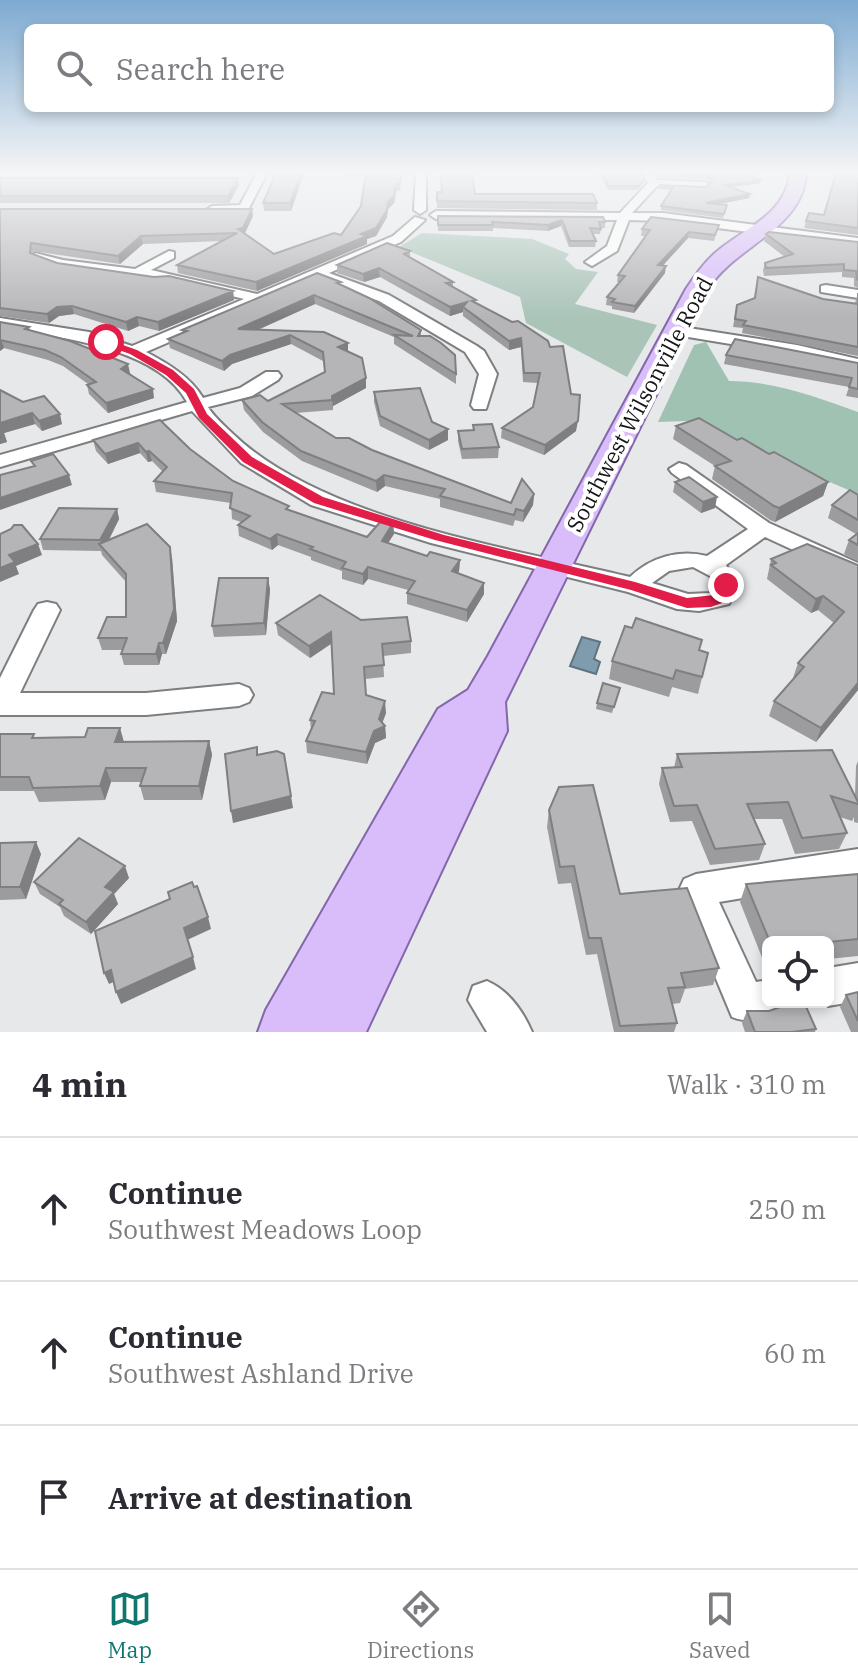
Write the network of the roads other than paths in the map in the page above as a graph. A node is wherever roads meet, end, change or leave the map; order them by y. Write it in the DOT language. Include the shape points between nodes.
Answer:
graph roads {
  1 [pos="414,221"];
  2 [pos="624,221"];
  3 [pos="685,221"];
  4 [pos="769,221"];
  5 [pos="761,229"];
  6 [pos="858,242"];
  7 [pos="169,255"];
  8 [pos="40,256"];
  9 [pos="592,262"];
  10 [pos="140,271"];
  11 [pos="317,273"];
  12 [pos="826,289"];
  13 [pos="858,294"];
  14 [pos="256,298"];
  15 [pos="0,323"];
  16 [pos="673,335"];
  17 [pos="133,352"];
  18 [pos="858,364"];
  19 [pos="272,376"];
  20 [pos="196,405"];
  21 [pos="480,405"];
  22 [pos="0,461"];
  23 [pos="679,469"];
  24 [pos="761,528"];
  25 [pos="710,565"];
  26 [pos="554,566"];
  27 [pos="858,572"];
  28 [pos="635,586"];
  29 [pos="47,610"];
  30 [pos="239,695"];
  31 [pos="483,702"];
  32 [pos="0,704"];
  33 [pos="858,864"];
  34 [pos="858,982"];
  35 [pos="834,986"];
  36 [pos="487,1000"];
  37 [pos="762,1000"];
  38 [pos="288,1032"];
  39 [pos="334,1032"];
  40 [pos="512,1032"];
  1 -- 11 [label="street" via="397,239"];
  2 -- 9 [label="street" via="611,253"];
  3 -- 5 [label="street"];
  4 -- 5 [label="main road, Southwest Wilsonville Road"];
  5 -- 6 [label="street"];
  5 -- 16 [label="main road, Southwest Wilsonville Road" via="712,267"];
  7 -- 10 [label="street"];
  8 -- 10 [label="street" via="60,264"];
  10 -- 14 [label="street"];
  11 -- 14 [label="street"];
  11 -- 21 [label="street" via="384,298 471,349 488,374"];
  12 -- 13 [label="street"];
  14 -- 17 [label="street"];
  15 -- 17 [label="street" via="68,332"];
  16 -- 18 [label="street" via="770,344"];
  16 -- 26 [label="main road, Southwest Wilsonville Road"];
  17 -- 20 [label="street" via="182,383"];
  19 -- 20 [label="street" via="246,392"];
  20 -- 22 [label="street"];
  20 -- 26 [label="street" via="248,459 319,500 439,538"];
  23 -- 24 [label="street"];
  24 -- 25 [label="street"];
  24 -- 27 [label="street"];
  25 -- 28 [label="street" via="669,562 649,571"];
  25 -- 28 [label="street" via="726,585 720,598 711,602 674,600"];
  26 -- 28 [label="street"];
  26 -- 31 [label="main road, Southwest Wilsonville Road"];
  29 -- 32 [label="street"];
  30 -- 32 [label="street" via="146,704"];
  31 -- 38 [label="main road, Southwest Wilsonville Road" via="454,721"];
  31 -- 39 [label="main road, Southwest Wilsonville Road" via="484,731"];
  33 -- 37 [label="street" via="696,890 746,1003"];
  34 -- 35 [label="street"];
  36 -- 40 [label="street"];
}
